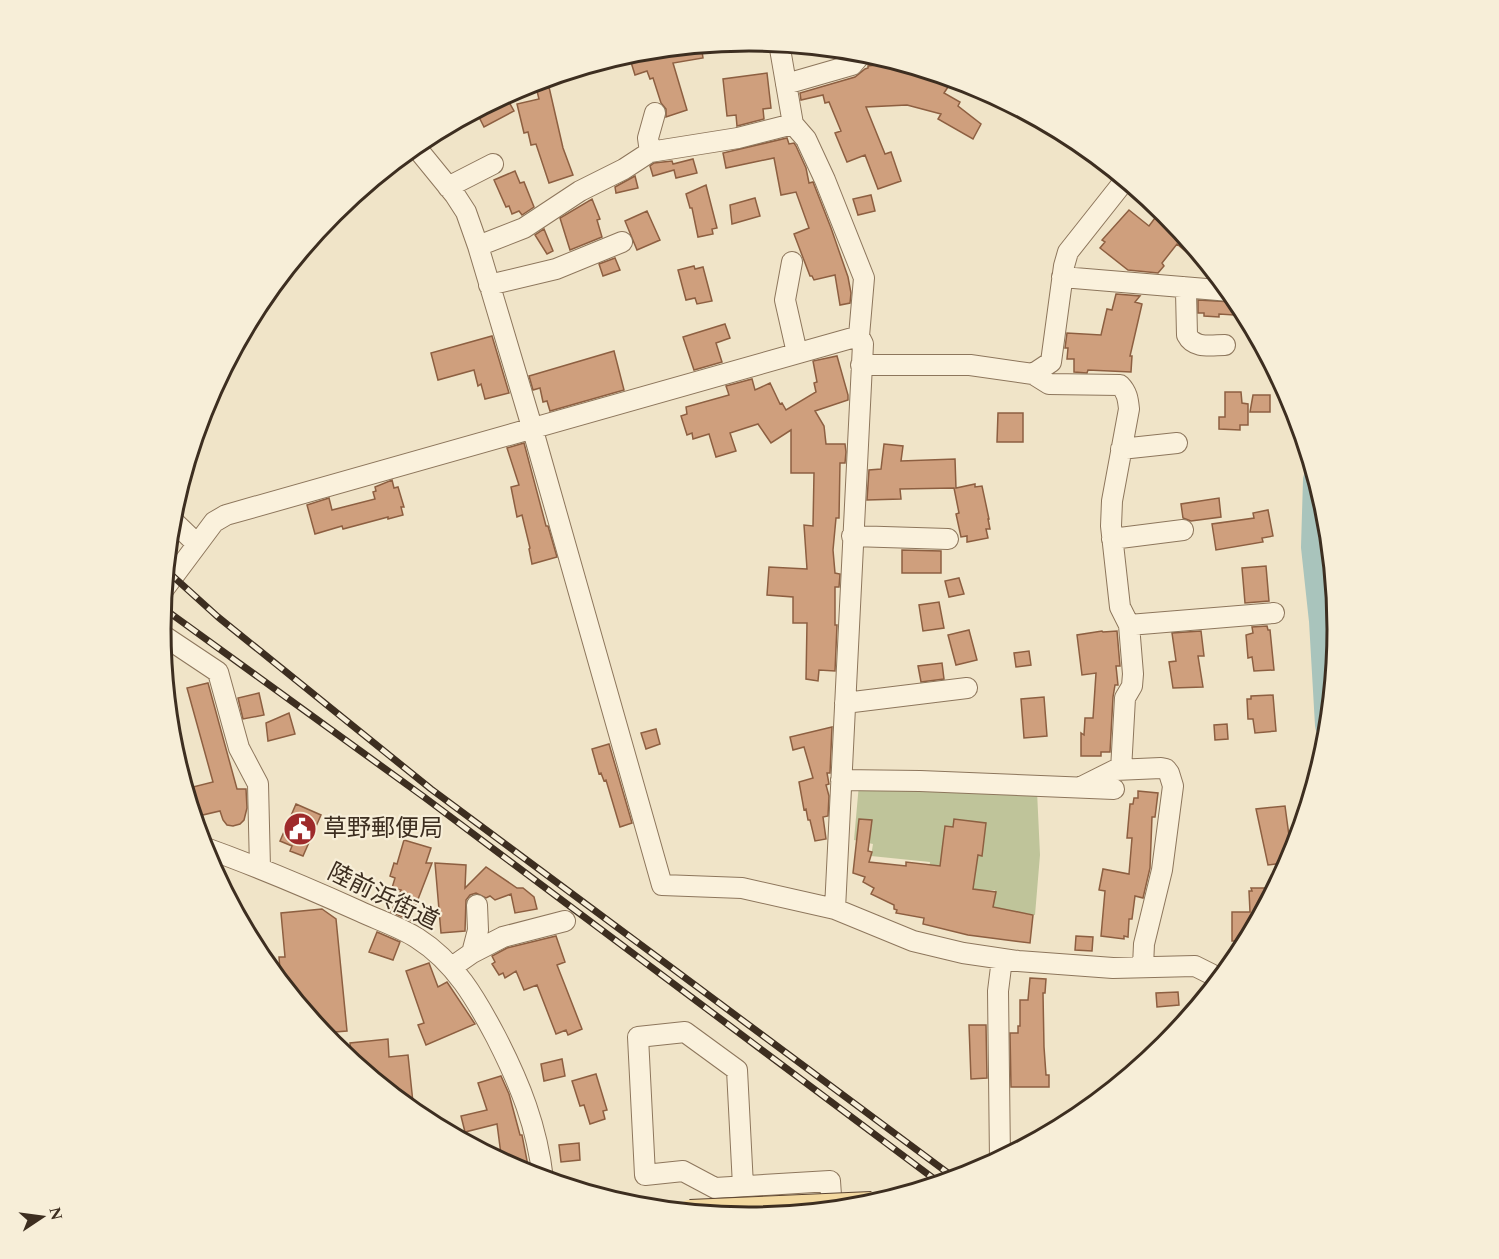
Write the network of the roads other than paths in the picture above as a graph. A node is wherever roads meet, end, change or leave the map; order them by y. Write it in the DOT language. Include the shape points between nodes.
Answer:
graph roads {
  1 [pos="781,52"];
  2 [pos="855,61"];
  3 [pos="786,84"];
  4 [pos="655,113"];
  5 [pos="793,124"];
  6 [pos="650,152"];
  7 [pos="421,153"];
  8 [pos="493,164"];
  9 [pos="448,186"];
  10 [pos="1120,186"];
  11 [pos="622,242"];
  12 [pos="478,246"];
  13 [pos="792,262"];
  14 [pos="1062,277"];
  15 [pos="489,285"];
  16 [pos="1183,287"];
  17 [pos="1218,290"];
  18 [pos="859,336"];
  19 [pos="1225,345"];
  20 [pos="797,352"];
  21 [pos="861,365"];
  22 [pos="1032,374"];
  23 [pos="532,428"];
  24 [pos="1177,443"];
  25 [pos="1121,449"];
  26 [pos="180,528"];
  27 [pos="1183,530"];
  28 [pos="852,536"];
  29 [pos="948,539"];
  30 [pos="1112,539"];
  31 [pos="197,544"];
  32 [pos="174,576"];
  33 [pos="1275,612"];
  34 [pos="1130,625"];
  35 [pos="171,640"];
  36 [pos="968,688"];
  37 [pos="845,703"];
  38 [pos="1121,770"];
  39 [pos="841,780"];
  40 [pos="1081,787"];
  41 [pos="1114,789"];
  42 [pos="215,852"];
  43 [pos="260,868"];
  44 [pos="477,904"];
  45 [pos="835,909"];
  46 [pos="565,921"];
  47 [pos="472,953"];
  48 [pos="1002,959"];
  49 [pos="1143,966"];
  50 [pos="452,967"];
  51 [pos="1213,976"];
  52 [pos="1000,1150"];
  53 [pos="541,1169"];
  54 [pos="704,1182"];
  55 [pos="743,1186"];
  56 [pos="831,1202"];
  57 [pos="705,1206"];
  1 -- 3 [label="street"];
  2 -- 3 [label="street"];
  3 -- 5 [label="street"];
  4 -- 6 [label="street" via="648,138"];
  5 -- 6 [label="street" via="738,138"];
  5 -- 18 [label="street" via="806,139 864,278"];
  6 -- 12 [label="street" via="524,228"];
  7 -- 9 [label="street"];
  8 -- 9 [label="street"];
  9 -- 12 [label="street" via="466,213"];
  10 -- 14 [label="street" via="1073,243"];
  11 -- 15 [label="street" via="556,269"];
  12 -- 15 [label="street"];
  13 -- 20 [label="street" via="785,300"];
  14 -- 16 [label="street"];
  14 -- 22 [label="street" via="1051,362"];
  15 -- 23 [label="street"];
  16 -- 17 [label="street"];
  16 -- 19 [label="street" via="1189,340 1196,345"];
  18 -- 20 [label="street"];
  18 -- 21 [label="street" via="863,344"];
  20 -- 23 [label="street"];
  21 -- 22 [label="street" via="970,365"];
  21 -- 28 [label="street"];
  22 -- 25 [label="street" via="1049,384 1120,385 1130,409"];
  23 -- 31 [label="street" via="226,515 214,522"];
  23 -- 45 [label="street" via="662,885 742,888"];
  24 -- 25 [label="street"];
  25 -- 30 [label="street" via="1112,501"];
  26 -- 31 [label="street"];
  27 -- 30 [label="street"];
  28 -- 29 [label="street"];
  28 -- 37 [label="street"];
  30 -- 34 [label="street" via="1120,607"];
  31 -- 32 [label="street"];
  33 -- 34 [label="street"];
  34 -- 38 [label="street" via="1133,674 1132,687 1125,698"];
  35 -- 43 [label="street" via="218,672 239,748 258,784"];
  36 -- 37 [label="street"];
  37 -- 39 [label="street"];
  38 -- 40 [label="street"];
  38 -- 49 [label="street" via="1166,769 1173,786"];
  39 -- 40 [label="street"];
  39 -- 45 [label="street"];
  40 -- 41 [label="street"];
  42 -- 43 [label="street, 陸前浜街道"];
  43 -- 50 [label="street, 陸前浜街道" via="417,938"];
  44 -- 47 [label="street" via="478,930"];
  45 -- 48 [label="street" via="913,941"];
  46 -- 47 [label="street" via="538,922"];
  47 -- 50 [label="street"];
  48 -- 49 [label="street" via="1113,968"];
  48 -- 52 [label="street" via="998,991"];
  49 -- 51 [label="street" via="1195,966"];
  50 -- 53 [label="street, 陸前浜街道" via="470,990 515,1076 528,1106"];
  54 -- 55 [label="street" via="715,1188"];
  54 -- 55 [label="street" via="683,1171 645,1175 638,1037 685,1032 737,1071"];
  54 -- 57 [label="street"];
  55 -- 56 [label="street" via="830,1181"];
}
